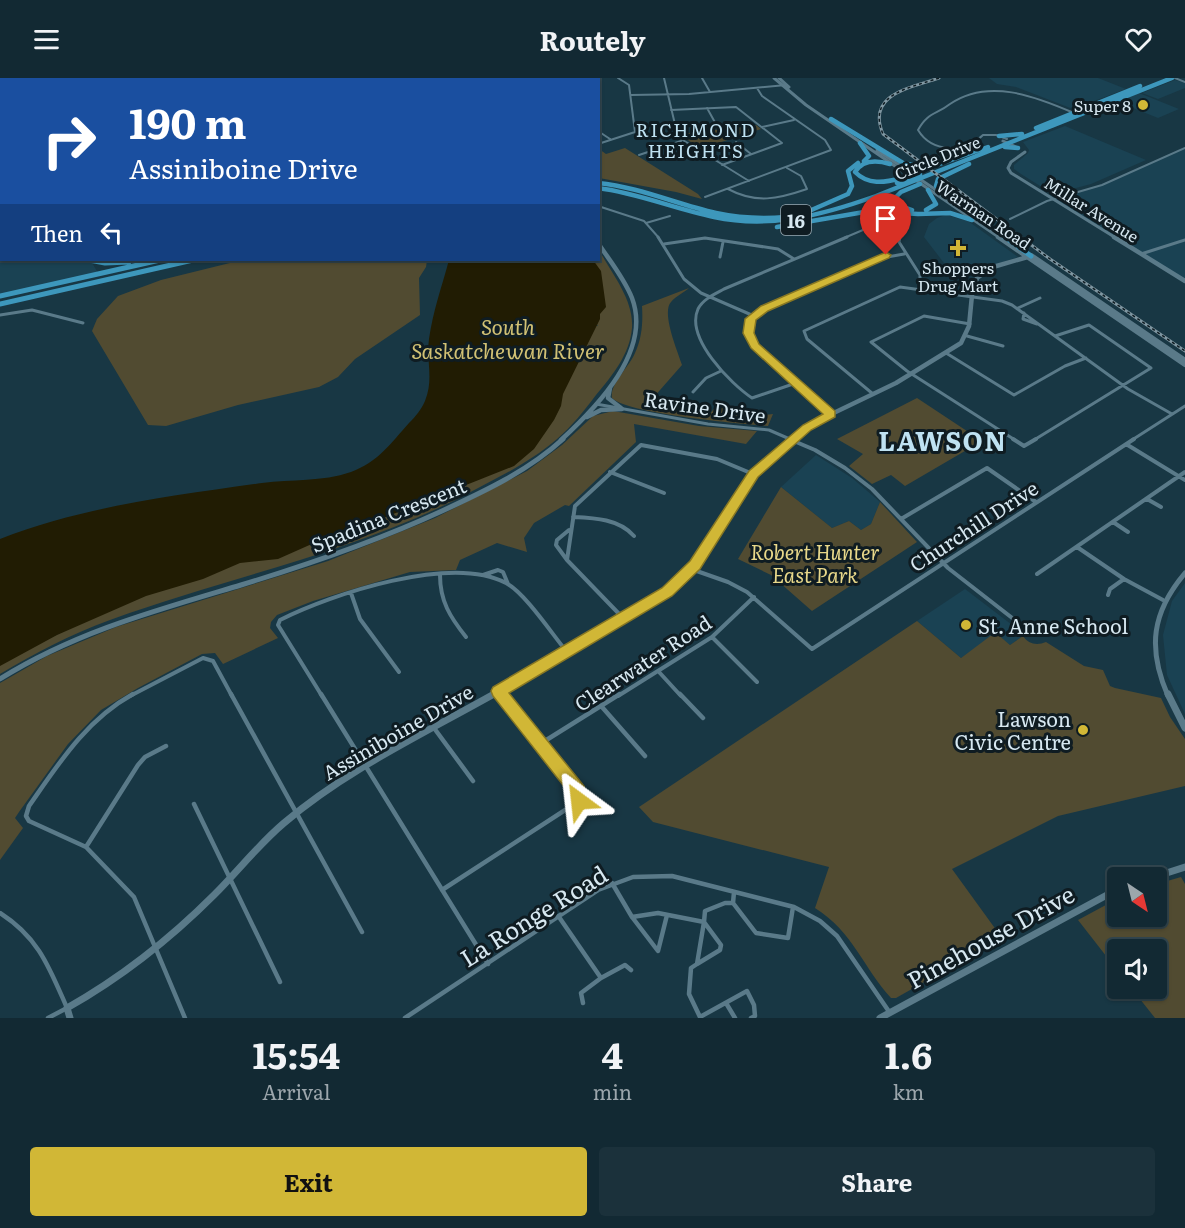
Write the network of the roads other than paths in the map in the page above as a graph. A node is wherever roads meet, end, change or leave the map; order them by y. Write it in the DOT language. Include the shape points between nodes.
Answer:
graph roads {
  1 [pos="618,78"];
  2 [pos="664,78"];
  3 [pos="702,78"];
  4 [pos="774,78"];
  5 [pos="779,78"];
  6 [pos="1161,78"];
  7 [pos="1174,78"];
  8 [pos="1185,82"];
  9 [pos="784,86"];
  10 [pos="984,87"];
  11 [pos="1011,87"];
  12 [pos="757,88"];
  13 [pos="710,92"];
  14 [pos="631,94"];
  15 [pos="668,94"];
  16 [pos="707,108"];
  17 [pos="671,110"];
  18 [pos="1074,113"];
  19 [pos="1080,115"];
  20 [pos="831,118"];
  21 [pos="795,120"];
  22 [pos="717,126"];
  23 [pos="762,127"];
  24 [pos="600,132"];
  25 [pos="992,135"];
  26 [pos="1021,136"];
  27 [pos="611,140"];
  28 [pos="681,141"];
  29 [pos="736,142"];
  30 [pos="1007,142"];
  31 [pos="600,143"];
  32 [pos="860,143"];
  33 [pos="988,147"];
  34 [pos="1185,148"];
  35 [pos="1022,149"];
  36 [pos="752,154"];
  37 [pos="639,155"];
  38 [pos="984,156"];
  39 [pos="881,157"];
  40 [pos="864,160"];
  41 [pos="892,162"];
  42 [pos="937,164"];
  43 [pos="722,165"];
  44 [pos="786,168"];
  45 [pos="941,174"];
  46 [pos="749,181"];
  47 [pos="600,183"];
  48 [pos="927,188"];
  49 [pos="600,189"];
  50 [pos="728,189"];
  51 [pos="641,196"];
  52 [pos="705,197"];
  53 [pos="1053,199"];
  54 [pos="949,202"];
  55 [pos="600,207"];
  56 [pos="928,213"];
  57 [pos="800,215"];
  58 [pos="670,216"];
  59 [pos="1010,219"];
  60 [pos="972,220"];
  61 [pos="903,222"];
  62 [pos="646,223"];
  63 [pos="772,227"];
  64 [pos="900,228"];
  65 [pos="1185,240"];
  66 [pos="723,242"];
  67 [pos="664,244"];
  68 [pos="600,246"];
  69 [pos="904,254"];
  70 [pos="1141,254"];
  71 [pos="720,257"];
  72 [pos="1029,257"];
  73 [pos="795,259"];
  74 [pos="96,261"];
  75 [pos="139,261"];
  76 [pos="156,261"];
  77 [pos="188,261"];
  78 [pos="1185,281"];
  79 [pos="920,288"];
  80 [pos="0,296"];
  81 [pos="710,297"];
  82 [pos="973,297"];
  83 [pos="1040,298"];
  84 [pos="0,305"];
  85 [pos="1017,308"];
  86 [pos="0,315"];
  87 [pos="754,316"];
  88 [pos="83,323"];
  89 [pos="970,324"];
  90 [pos="967,336"];
  91 [pos="1056,336"];
  92 [pos="1003,346"];
  93 [pos="946,353"];
  94 [pos="1086,358"];
  95 [pos="1185,360"];
  96 [pos="1185,365"];
  97 [pos="721,371"];
  98 [pos="912,374"];
  99 [pos="612,383"];
  100 [pos="796,383"];
  101 [pos="1124,386"];
  102 [pos="693,392"];
  103 [pos="873,394"];
  104 [pos="595,404"];
  105 [pos="1185,406"];
  106 [pos="622,409"];
  107 [pos="831,414"];
  108 [pos="1172,414"];
  109 [pos="580,421"];
  110 [pos="793,439"];
  111 [pos="1126,444"];
  112 [pos="610,472"];
  113 [pos="1185,472"];
  114 [pos="753,474"];
  115 [pos="1179,476"];
  116 [pos="1185,480"];
  117 [pos="664,493"];
  118 [pos="1147,499"];
  119 [pos="1036,502"];
  120 [pos="1161,507"];
  121 [pos="573,517"];
  122 [pos="901,519"];
  123 [pos="1113,522"];
  124 [pos="570,529"];
  125 [pos="1128,532"];
  126 [pos="634,536"];
  127 [pos="1077,547"];
  128 [pos="567,560"];
  129 [pos="943,562"];
  130 [pos="692,569"];
  131 [pos="1185,573"];
  132 [pos="440,574"];
  133 [pos="1037,574"];
  134 [pos="479,576"];
  135 [pos="1124,579"];
  136 [pos="509,584"];
  137 [pos="351,593"];
  138 [pos="1108,595"];
  139 [pos="754,597"];
  140 [pos="1163,600"];
  141 [pos="624,619"];
  142 [pos="1034,635"];
  143 [pos="466,637"];
  144 [pos="712,637"];
  145 [pos="567,652"];
  146 [pos="399,672"];
  147 [pos="659,672"];
  148 [pos="0,679"];
  149 [pos="757,682"];
  150 [pos="499,691"];
  151 [pos="602,707"];
  152 [pos="704,718"];
  153 [pos="434,728"];
  154 [pos="1185,728"];
  155 [pos="540,744"];
  156 [pos="166,746"];
  157 [pos="645,756"];
  158 [pos="365,767"];
  159 [pos="473,781"];
  160 [pos="194,804"];
  161 [pos="296,812"];
  162 [pos="86,847"];
  163 [pos="1185,867"];
  164 [pos="1167,873"];
  165 [pos="230,877"];
  166 [pos="612,883"];
  167 [pos="442,890"];
  168 [pos="734,892"];
  169 [pos="1107,895"];
  170 [pos="733,903"];
  171 [pos="793,907"];
  172 [pos="0,913"];
  173 [pos="667,915"];
  174 [pos="559,917"];
  175 [pos="633,917"];
  176 [pos="704,922"];
  177 [pos="362,932"];
  178 [pos="157,948"];
  179 [pos="488,964"];
  180 [pos="697,964"];
  181 [pos="631,970"];
  182 [pos="601,978"];
  183 [pos="280,982"];
  184 [pos="583,1003"];
  185 [pos="726,1003"];
  186 [pos="67,1008"];
  187 [pos="890,1013"];
  188 [pos="48,1018"];
  189 [pos="70,1018"];
  190 [pos="186,1018"];
  191 [pos="405,1018"];
  192 [pos="735,1018"];
  193 [pos="751,1018"];
  194 [pos="880,1018"];
  1 -- 14 [label="street" via="629,85"];
  2 -- 15 [label="street"];
  3 -- 13 [label="street"];
  4 -- 9 [label="street, Warman Road"];
  5 -- 9 [label="street, Warman Road"];
  6 -- 18 [label="highway, Circle Drive / 16"];
  7 -- 8 [label="street"];
  7 -- 19 [label="highway, Circle Drive / 16"];
  9 -- 12 [label="street"];
  9 -- 20 [label="street, Warman Road"];
  9 -- 32 [label="street, Warman Road"];
  10 -- 25 [label="street" via="928,112 918,132 951,150"];
  11 -- 18 [label="street"];
  12 -- 13 [label="street"];
  12 -- 21 [label="street"];
  13 -- 15 [label="street"];
  14 -- 15 [label="street"];
  14 -- 27 [label="street" via="635,132"];
  15 -- 17 [label="street"];
  16 -- 17 [label="street"];
  16 -- 22 [label="street"];
  16 -- 23 [label="street" via="736,107"];
  17 -- 28 [label="street"];
  18 -- 19 [label="street"];
  18 -- 26 [label="highway, Circle Drive / 16"];
  19 -- 26 [label="highway, Circle Drive / 16"];
  20 -- 41 [label="street, Warman Road"];
  20 -- 42 [label="highway" via="906,165 921,168"];
  21 -- 23 [label="street"];
  21 -- 44 [label="street" via="825,140 831,150"];
  23 -- 36 [label="street" via="782,143"];
  24 -- 27 [label="street"];
  25 -- 30 [label="street"];
  25 -- 30 [label="street"];
  26 -- 30 [label="highway, Circle Drive / 16"];
  26 -- 30 [label="highway"];
  26 -- 35 [label="highway"];
  27 -- 31 [label="street"];
  28 -- 37 [label="street"];
  28 -- 43 [label="street"];
  29 -- 36 [label="street"];
  30 -- 33 [label="highway, Circle Drive / 16"];
  30 -- 35 [label="highway"];
  30 -- 35 [label="street"];
  30 -- 38 [label="highway"];
  30 -- 51 [label="highway, Circle Drive / 16" via="862,201 799,220 729,220"];
  32 -- 39 [label="street, Warman Road"];
  32 -- 40 [label="highway" via="868,156"];
  33 -- 42 [label="highway"];
  33 -- 57 [label="highway, Circle Drive / 16" via="859,197"];
  34 -- 53 [label="street" via="1102,185"];
  35 -- 53 [label="street, Millar Avenue" via="1009,170"];
  36 -- 43 [label="street"];
  38 -- 45 [label="highway"];
  38 -- 72 [label="highway" via="935,184"];
  39 -- 40 [label="highway"];
  39 -- 41 [label="highway"];
  40 -- 57 [label="highway" via="849,169 852,186 848,194"];
  41 -- 42 [label="highway" via="869,162 855,172 866,180 887,182"];
  41 -- 48 [label="street, Warman Road"];
  43 -- 46 [label="street"];
  44 -- 46 [label="street"];
  44 -- 50 [label="street" via="804,178 807,189 770,201 743,198"];
  45 -- 48 [label="highway" via="901,192 895,199 908,209 930,210 936,204"];
  45 -- 63 [label="highway" via="832,215"];
  46 -- 50 [label="street"];
  47 -- 57 [label="highway, Circle Drive / 16" via="646,191 717,213 759,218"];
  48 -- 54 [label="street, Warman Road"];
  49 -- 51 [label="highway, Circle Drive / 16"];
  50 -- 52 [label="street"];
  51 -- 63 [label="highway" via="720,223"];
  53 -- 59 [label="street"];
  53 -- 70 [label="street, Millar Avenue"];
  54 -- 56 [label="highway"];
  54 -- 60 [label="street, Warman Road"];
  54 -- 72 [label="street, Warman Road"];
  55 -- 62 [label="street"];
  56 -- 60 [label="highway" via="953,211"];
  56 -- 63 [label="highway" via="869,210"];
  58 -- 62 [label="street"];
  60 -- 72 [label="street, Warman Road"];
  61 -- 64 [label="street"];
  62 -- 67 [label="street"];
  64 -- 69 [label="street" via="899,242"];
  64 -- 73 [label="street" via="870,227"];
  65 -- 70 [label="street"];
  66 -- 67 [label="street" via="700,238"];
  66 -- 71 [label="street"];
  66 -- 73 [label="street" via="778,249"];
  67 -- 81 [label="street" via="679,274"];
  68 -- 99 [label="street, Spadina Crescent" via="629,294 636,320 631,349"];
  69 -- 79 [label="street" via="920,275"];
  69 -- 87 [label="street" via="876,259"];
  70 -- 78 [label="street, Millar Avenue"];
  72 -- 82 [label="street" via="981,273 973,285"];
  72 -- 95 [label="street, Warman Road"];
  72 -- 96 [label="street, Warman Road"];
  73 -- 81 [label="street"];
  74 -- 75 [label="highway"];
  76 -- 80 [label="highway"];
  77 -- 84 [label="highway"];
  79 -- 82 [label="street"];
  79 -- 103 [label="street" via="894,288 804,331 807,339"];
  81 -- 87 [label="street"];
  81 -- 97 [label="street" via="695,319 706,351"];
  82 -- 85 [label="street" via="1002,301"];
  82 -- 89 [label="street"];
  83 -- 85 [label="street"];
  85 -- 91 [label="street"];
  86 -- 88 [label="street" via="39,309"];
  87 -- 100 [label="street" via="748,327 750,339"];
  89 -- 90 [label="street"];
  89 -- 98 [label="street" via="924,316 871,342"];
  90 -- 92 [label="street"];
  90 -- 93 [label="street, Assiniboine Drive"];
  91 -- 94 [label="street"];
  91 -- 101 [label="street" via="1089,325 1151,368"];
  93 -- 94 [label="street" via="1014,395"];
  93 -- 98 [label="street, Assiniboine Drive"];
  94 -- 101 [label="street"];
  97 -- 100 [label="street" via="752,398"];
  97 -- 102 [label="street" via="706,378"];
  98 -- 101 [label="street" via="1024,446"];
  98 -- 103 [label="street, Assiniboine Drive"];
  99 -- 104 [label="street, Spadina Crescent"];
  99 -- 106 [label="street" via="608,398"];
  100 -- 107 [label="street"];
  101 -- 108 [label="street"];
  103 -- 107 [label="street, Assiniboine Drive"];
  104 -- 106 [label="street, Ravine Drive"];
  104 -- 109 [label="street, Spadina Crescent"];
  105 -- 108 [label="street, Churchill Drive"];
  106 -- 109 [label="street" via="601,410"];
  106 -- 110 [label="street, Ravine Drive" via="768,430"];
  107 -- 110 [label="street, Assiniboine Drive"];
  108 -- 111 [label="street, Churchill Drive"];
  109 -- 148 [label="street, Spadina Crescent" via="558,444 529,465 433,515 300,566 96,629"];
  110 -- 114 [label="street, Assiniboine Drive"];
  110 -- 122 [label="street, Ravine Drive" via="854,474"];
  111 -- 115 [label="street"];
  111 -- 119 [label="street, Churchill Drive"];
  112 -- 114 [label="street" via="645,444 717,459"];
  112 -- 117 [label="street"];
  112 -- 121 [label="street" via="575,506"];
  113 -- 115 [label="street"];
  114 -- 130 [label="street, Assiniboine Drive"];
  115 -- 116 [label="street"];
  115 -- 118 [label="street"];
  118 -- 120 [label="street"];
  118 -- 123 [label="street"];
  119 -- 122 [label="street" via="987,468"];
  119 -- 129 [label="street, Churchill Drive"];
  121 -- 124 [label="street"];
  121 -- 126 [label="street" via="614,523"];
  122 -- 129 [label="street, Ravine Drive"];
  123 -- 125 [label="street"];
  123 -- 127 [label="street"];
  124 -- 128 [label="street"];
  124 -- 128 [label="street" via="557,540"];
  127 -- 133 [label="street"];
  127 -- 135 [label="street"];
  128 -- 141 [label="street"];
  129 -- 139 [label="street, Churchill Drive" via="812,649"];
  129 -- 142 [label="street, Ravine Drive"];
  130 -- 139 [label="street, Churchill Drive" via="735,585"];
  130 -- 141 [label="street, Assiniboine Drive" via="667,592"];
  131 -- 140 [label="street"];
  132 -- 134 [label="street"];
  132 -- 137 [label="street" via="407,577"];
  132 -- 143 [label="street" via="443,608"];
  134 -- 136 [label="street"];
  134 -- 136 [label="street" via="498,570"];
  135 -- 138 [label="street"];
  135 -- 140 [label="street"];
  136 -- 145 [label="street"];
  137 -- 146 [label="street" via="360,619"];
  137 -- 158 [label="street" via="310,605 280,620 278,625"];
  139 -- 144 [label="street, Clearwater Road"];
  140 -- 154 [label="street" via="1155,628 1158,670"];
  141 -- 145 [label="street, Assiniboine Drive"];
  144 -- 147 [label="street, Clearwater Road"];
  144 -- 149 [label="street"];
  145 -- 150 [label="street, Assiniboine Drive"];
  147 -- 151 [label="street, Clearwater Road"];
  147 -- 152 [label="street"];
  150 -- 153 [label="street, Assiniboine Drive"];
  150 -- 155 [label="street"];
  151 -- 155 [label="street, Clearwater Road"];
  151 -- 157 [label="street"];
  153 -- 158 [label="street, Assiniboine Drive"];
  153 -- 159 [label="street"];
  155 -- 167 [label="street" via="578,792 579,801"];
  156 -- 162 [label="street" via="138,765"];
  158 -- 161 [label="street, Assiniboine Drive"];
  158 -- 167 [label="street"];
  160 -- 165 [label="street"];
  161 -- 162 [label="street" via="213,661 203,658 130,696 99,718 71,747 29,806 26,816 30,821"];
  161 -- 165 [label="street, Assiniboine Drive"];
  161 -- 177 [label="street"];
  162 -- 178 [label="street" via="134,897"];
  163 -- 164 [label="street"];
  165 -- 178 [label="street, Assiniboine Drive"];
  165 -- 183 [label="street"];
  166 -- 168 [label="street, La Ronge Road" via="653,875"];
  166 -- 174 [label="street, La Ronge Road"];
  166 -- 175 [label="street"];
  167 -- 179 [label="street"];
  168 -- 170 [label="street"];
  168 -- 171 [label="street, La Ronge Road"];
  169 -- 187 [label="street, Pinehouse Drive"];
  170 -- 171 [label="street" via="756,933 788,938"];
  170 -- 176 [label="street" via="705,912"];
  171 -- 187 [label="street, La Ronge Road" via="835,933"];
  172 -- 186 [label="street" via="24,929 39,946"];
  173 -- 175 [label="street" via="645,911"];
  173 -- 175 [label="street" via="658,951"];
  173 -- 176 [label="street"];
  174 -- 179 [label="street, La Ronge Road"];
  174 -- 182 [label="street"];
  176 -- 180 [label="street"];
  176 -- 180 [label="street" via="721,945 720,950"];
  178 -- 186 [label="street, Assiniboine Drive"];
  178 -- 190 [label="street"];
  179 -- 191 [label="street, La Ronge Road"];
  180 -- 185 [label="street" via="691,968 686,984 687,995 700,1017"];
  181 -- 182 [label="street" via="625,965"];
  182 -- 184 [label="street" via="581,993"];
  185 -- 192 [label="street"];
  185 -- 193 [label="street" via="747,991 754,1005 755,1016"];
  186 -- 188 [label="street"];
  186 -- 189 [label="street"];
  187 -- 194 [label="street, Pinehouse Drive"];
}
